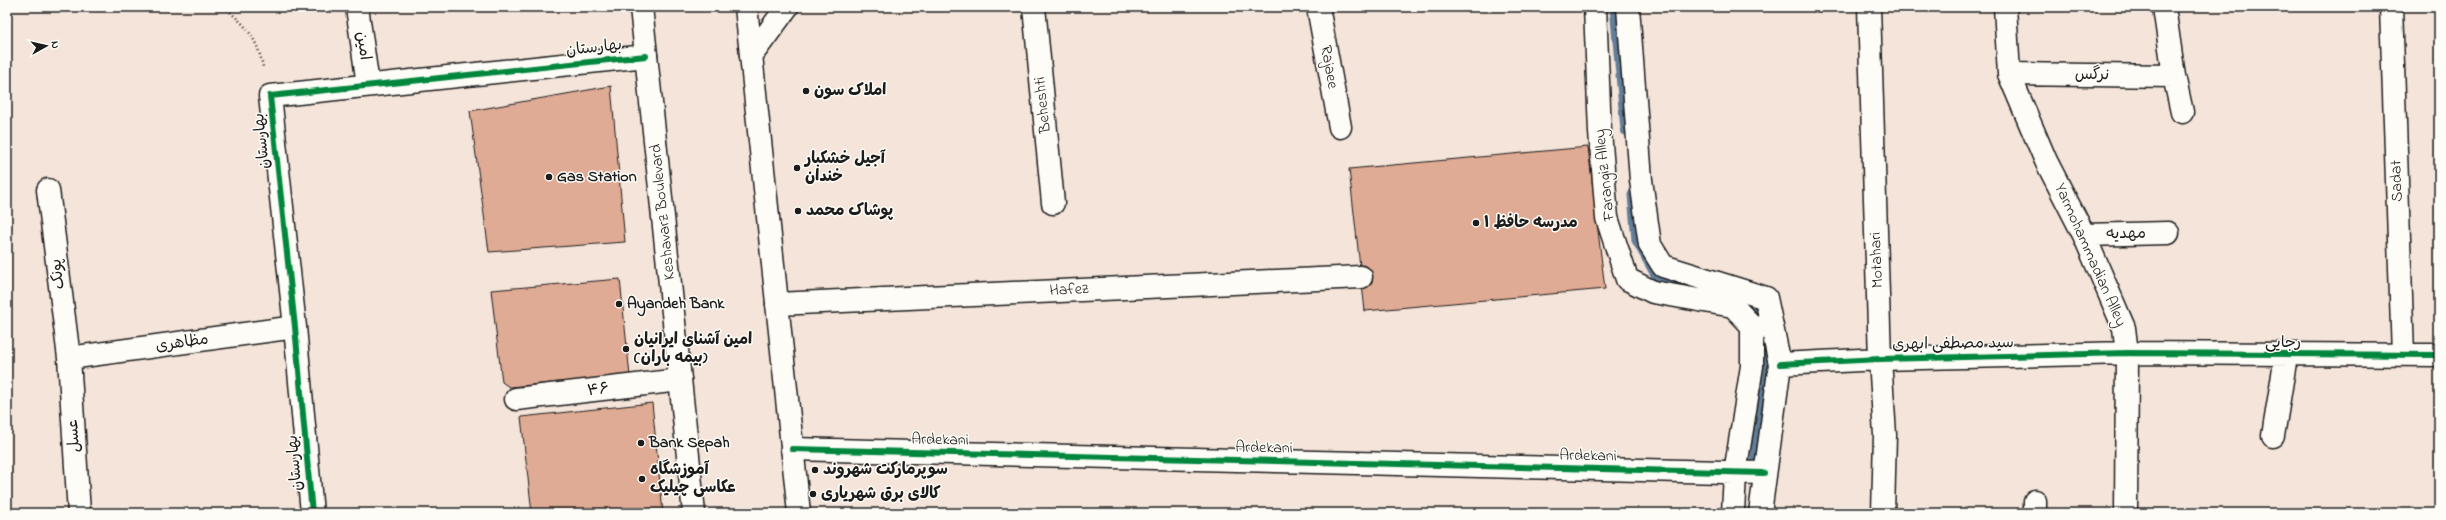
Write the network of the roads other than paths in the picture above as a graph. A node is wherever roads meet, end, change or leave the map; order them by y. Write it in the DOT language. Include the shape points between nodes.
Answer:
graph roads {
  1 [pos="357,7"];
  2 [pos="641,7"];
  3 [pos="746,7"];
  4 [pos="787,7"];
  5 [pos="1034,7"];
  6 [pos="1318,7"];
  7 [pos="1595,7"];
  8 [pos="1628,7"];
  9 [pos="1868,7"];
  10 [pos="2005,7"];
  11 [pos="2164,7"];
  12 [pos="2391,7"];
  13 [pos="646,56"];
  14 [pos="751,56"];
  15 [pos="2009,74"];
  16 [pos="2174,76"];
  17 [pos="368,85"];
  18 [pos="2182,112"];
  19 [pos="1340,127"];
  20 [pos="48,190"];
  21 [pos="1052,204"];
  22 [pos="2168,233"];
  23 [pos="2084,235"];
  24 [pos="1361,277"];
  25 [pos="777,304"];
  26 [pos="295,327"];
  27 [pos="2127,353"];
  28 [pos="2403,355"];
  29 [pos="2439,355"];
  30 [pos="2286,356"];
  31 [pos="69,358"];
  32 [pos="1880,359"];
  33 [pos="1780,364"];
  34 [pos="680,380"];
  35 [pos="516,399"];
  36 [pos="2273,436"];
  37 [pos="792,449"];
  38 [pos="1735,473"];
  39 [pos="1763,473"];
  40 [pos="79,513"];
  41 [pos="312,513"];
  42 [pos="694,513"];
  43 [pos="799,513"];
  44 [pos="1733,513"];
  45 [pos="1760,513"];
  46 [pos="1883,513"];
  47 [pos="2126,513"];
  1 -- 17 [label="street, امین"];
  2 -- 13 [label="street, Keshavarz Boulevard"];
  3 -- 14 [label="street"];
  4 -- 14 [label="street"];
  5 -- 21 [label="street, Beheshti"];
  6 -- 19 [label="street, Rajaee"];
  7 -- 38 [label="street, Farangiz Alley" via="1600,132 1607,218 1627,279 1654,292 1733,306 1752,326 1752,366"];
  8 -- 33 [label="street" via="1641,180 1650,245 1663,266 1766,298"];
  9 -- 32 [label="street, Motahari"];
  10 -- 15 [label="street, Yarmohammadian Alley"];
  11 -- 16 [label="street"];
  12 -- 28 [label="street, Sadat"];
  13 -- 17 [label="street, بهارستان"];
  13 -- 34 [label="street, Keshavarz Boulevard"];
  14 -- 25 [label="street"];
  15 -- 16 [label="street, نرگس"];
  15 -- 23 [label="street, Yarmohammadian Alley" via="2046,161"];
  16 -- 18 [label="street"];
  17 -- 26 [label="street, بهارستان" via="270,96"];
  20 -- 31 [label="street, پونک"];
  22 -- 23 [label="street, مهدیه"];
  23 -- 27 [label="street, Yarmohammadian Alley" via="2124,328"];
  24 -- 25 [label="street, Hafez"];
  25 -- 37 [label="street"];
  26 -- 31 [label="street, مظاهری"];
  26 -- 41 [label="street, بهارستان"];
  27 -- 30 [label="street, رجایی"];
  27 -- 32 [label="street, سید مصطفی ابهری"];
  27 -- 47 [label="street, Yarmohammadian Alley"];
  28 -- 29 [label="street, رجایی"];
  28 -- 30 [label="street, رجایی"];
  30 -- 36 [label="street"];
  31 -- 40 [label="street, عسل"];
  32 -- 33 [label="street, سید مصطفی ابهری"];
  32 -- 46 [label="street, Motahari" via="1885,435"];
  33 -- 39 [label="street"];
  34 -- 35 [label="street, ۴۶"];
  34 -- 42 [label="street, Keshavarz Boulevard"];
  37 -- 38 [label="street, Ardekani"];
  37 -- 43 [label="street"];
  38 -- 39 [label="street, Ardekani"];
  38 -- 44 [label="street, Farangiz Alley"];
  39 -- 45 [label="street"];
}
